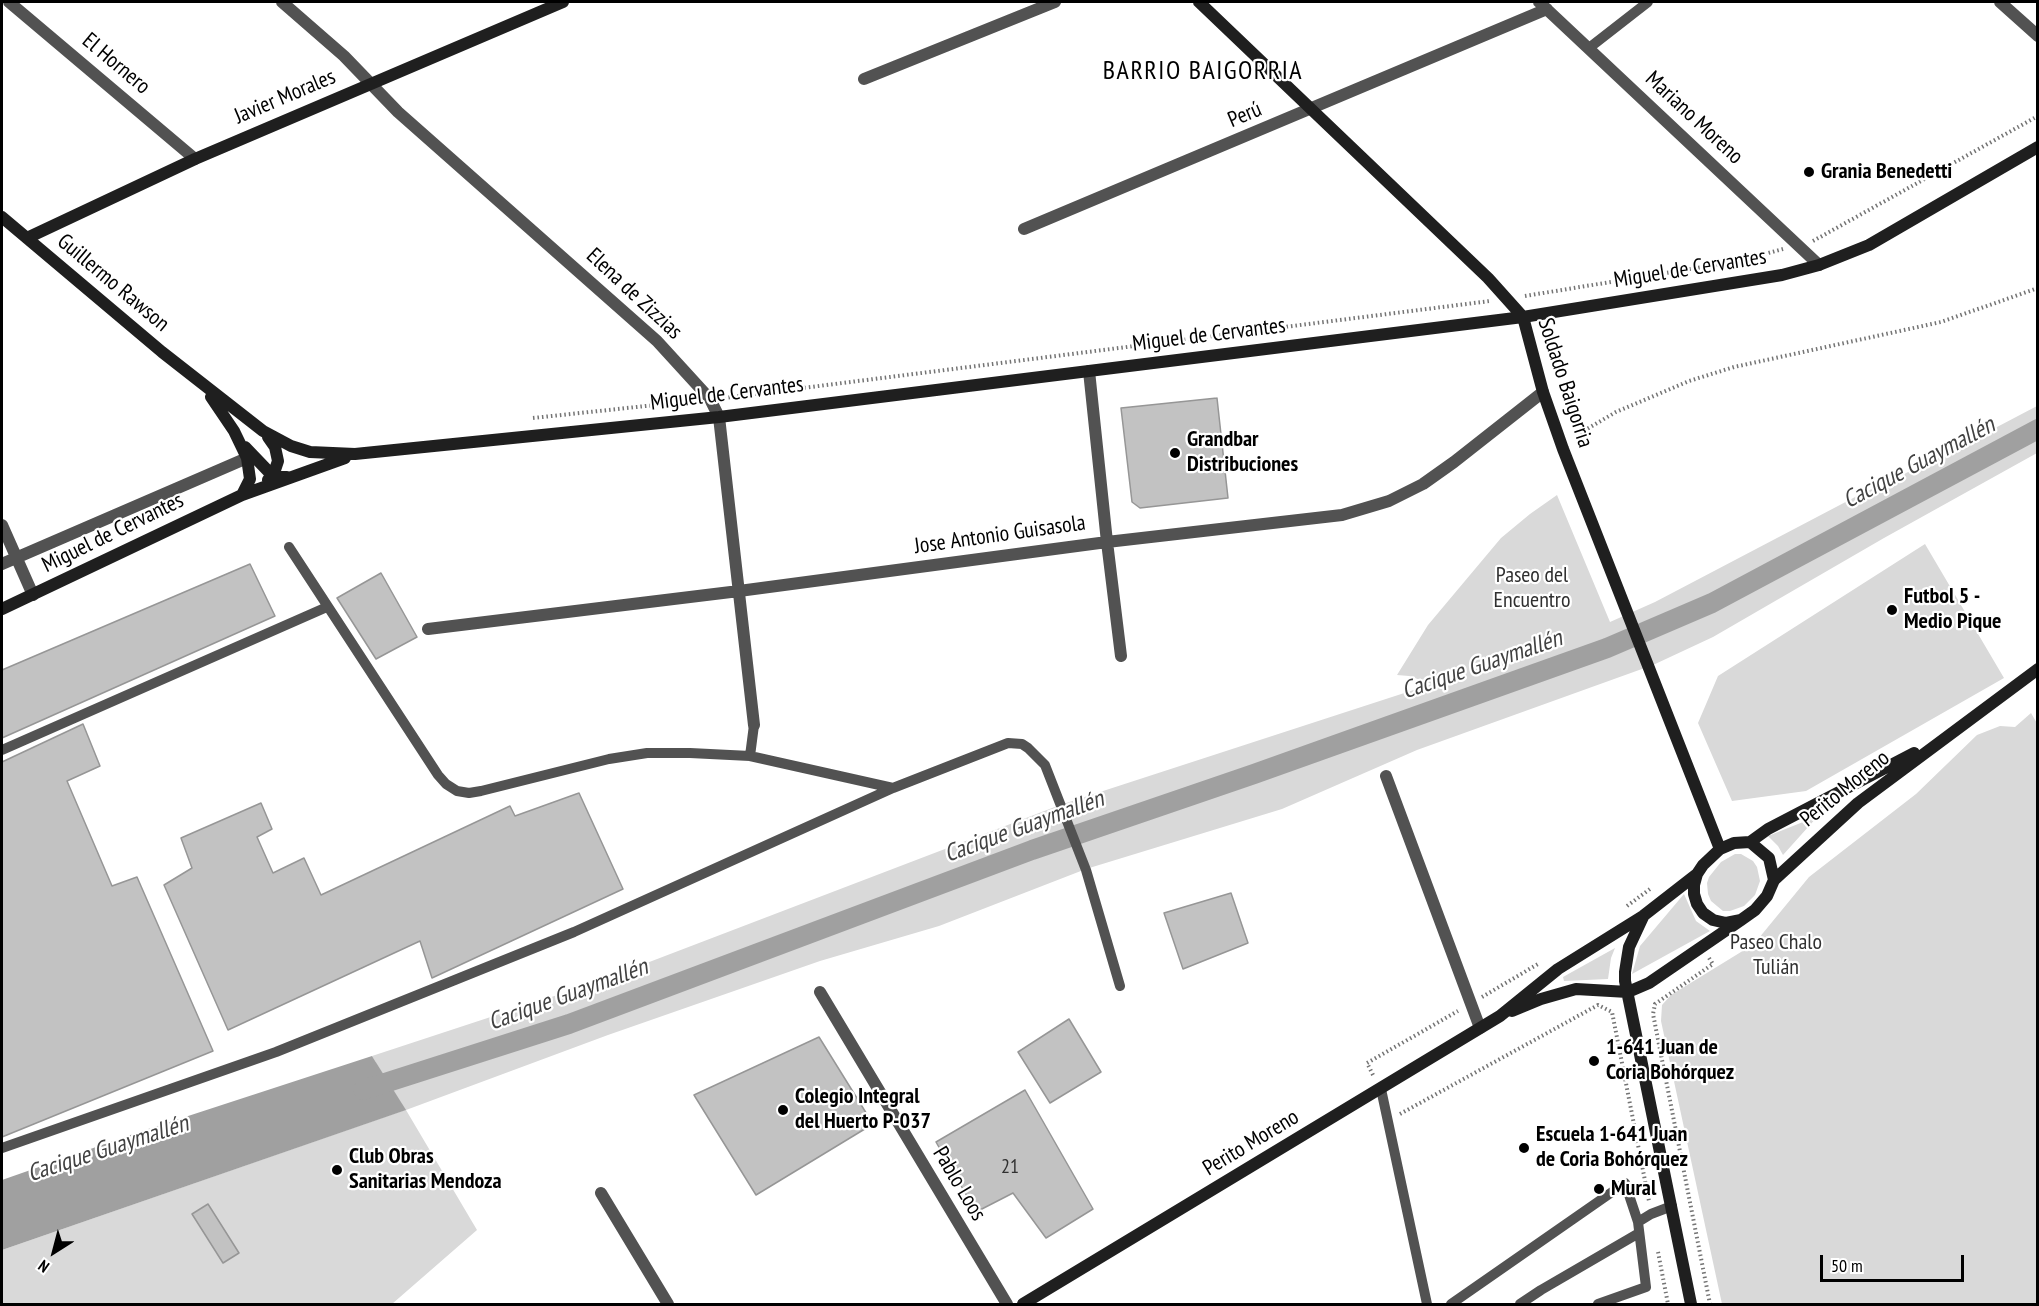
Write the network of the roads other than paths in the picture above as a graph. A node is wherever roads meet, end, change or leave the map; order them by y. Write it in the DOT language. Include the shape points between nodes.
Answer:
graph roads {
  1 [pos="9,2"];
  2 [pos="282,2"];
  3 [pos="1055,2"];
  4 [pos="1199,2"];
  5 [pos="1648,2"];
  6 [pos="2000,2"];
  7 [pos="553,3"];
  8 [pos="1543,5"];
  9 [pos="2037,36"];
  10 [pos="1589,48"];
  11 [pos="864,80"];
  12 [pos="370,84"];
  13 [pos="1312,110"];
  14 [pos="2037,147"];
  15 [pos="195,159"];
  16 [pos="2,217"];
  17 [pos="1024,229"];
  18 [pos="27,238"];
  19 [pos="1819,265"];
  20 [pos="1523,318"];
  21 [pos="1089,371"];
  22 [pos="199,382"];
  23 [pos="1543,392"];
  24 [pos="719,417"];
  25 [pos="234,431"];
  26 [pos="263,431"];
  27 [pos="310,453"];
  28 [pos="355,454"];
  29 [pos="247,458"];
  30 [pos="273,474"];
  31 [pos="287,477"];
  32 [pos="259,488"];
  33 [pos="242,495"];
  34 [pos="2,525"];
  35 [pos="1107,542"];
  36 [pos="289,547"];
  37 [pos="16,557"];
  38 [pos="2,564"];
  39 [pos="739,591"];
  40 [pos="33,595"];
  41 [pos="327,607"];
  42 [pos="2,609"];
  43 [pos="428,629"];
  44 [pos="1121,656"];
  45 [pos="2037,669"];
  46 [pos="754,725"];
  47 [pos="1947,736"];
  48 [pos="2,750"];
  49 [pos="750,756"];
  50 [pos="1386,776"];
  51 [pos="893,788"];
  52 [pos="1750,842"];
  53 [pos="1720,849"];
  54 [pos="1697,874"];
  55 [pos="1774,880"];
  56 [pos="1643,916"];
  57 [pos="1741,920"];
  58 [pos="1120,986"];
  59 [pos="820,992"];
  60 [pos="1628,992"];
  61 [pos="1500,1016"];
  62 [pos="1480,1028"];
  63 [pos="1381,1089"];
  64 [pos="2,1148"];
  65 [pos="601,1193"];
  66 [pos="1672,1206"];
  67 [pos="1638,1228"];
  68 [pos="668,1305"];
  69 [pos="1006,1305"];
  70 [pos="1023,1305"];
  71 [pos="1427,1305"];
  72 [pos="1450,1305"];
  73 [pos="1520,1305"];
  74 [pos="1599,1305"];
  75 [pos="1691,1305"];
  1 -- 15 [label="street, El Hornero"];
  2 -- 12 [label="street, Elena de Zizzias"];
  3 -- 11 [label="street"];
  4 -- 13 [label="main road, Soldado Baigorria"];
  5 -- 10 [label="lane"];
  6 -- 9 [label="street"];
  7 -- 12 [label="main road, Javier Morales"];
  8 -- 10 [label="street, Mariano Moreno"];
  8 -- 13 [label="street, Perú"];
  10 -- 19 [label="street, Mariano Moreno"];
  12 -- 15 [label="main road, Javier Morales"];
  12 -- 24 [label="street, Elena de Zizzias" via="657,341 710,399"];
  13 -- 17 [label="street, Perú"];
  13 -- 20 [label="main road, Soldado Baigorria" via="1488,278"];
  14 -- 19 [label="main road, Miguel de Cervantes" via="1869,245"];
  15 -- 18 [label="main road, Javier Morales"];
  16 -- 18 [label="main road, Guillermo Rawson"];
  18 -- 22 [label="main road, Guillermo Rawson"];
  19 -- 20 [label="main road, Miguel de Cervantes" via="1782,275"];
  20 -- 21 [label="main road, Miguel de Cervantes"];
  20 -- 23 [label="main road, Soldado Baigorria"];
  21 -- 24 [label="main road, Miguel de Cervantes"];
  21 -- 35 [label="street"];
  22 -- 25 [label="main road, Guillermo Rawson"];
  22 -- 26 [label="main road, Guillermo Rawson"];
  23 -- 35 [label="street, Jose Antonio Guisasola" via="1438,475 1369,508 1342,515"];
  23 -- 53 [label="main road, Soldado Baigorria"];
  24 -- 28 [label="main road, Miguel de Cervantes"];
  24 -- 39 [label="street, Elena de Zizzias"];
  25 -- 29 [label="main road, Guillermo Rawson"];
  25 -- 30 [label="main road, Guillermo Rawson"];
  26 -- 27 [label="main road, Guillermo Rawson"];
  26 -- 30 [label="main road, Guillermo Rawson" via="277,454"];
  27 -- 28 [label="main road, Miguel de Cervantes"];
  28 -- 31 [label="main road, Miguel de Cervantes"];
  29 -- 33 [label="main road, Guillermo Rawson" via="250,479"];
  29 -- 37 [label="street"];
  30 -- 31 [label="main road"];
  30 -- 32 [label="main road, Miguel de Cervantes"];
  31 -- 32 [label="main road, Miguel de Cervantes"];
  32 -- 33 [label="main road, Miguel de Cervantes"];
  33 -- 40 [label="main road, Miguel de Cervantes"];
  34 -- 37 [label="street"];
  35 -- 39 [label="street, Jose Antonio Guisasola"];
  35 -- 44 [label="street"];
  36 -- 41 [label="lane"];
  37 -- 38 [label="street"];
  37 -- 40 [label="street"];
  39 -- 43 [label="street, Jose Antonio Guisasola"];
  39 -- 46 [label="street, Elena de Zizzias"];
  40 -- 42 [label="main road, Miguel de Cervantes"];
  41 -- 48 [label="lane"];
  41 -- 49 [label="lane" via="438,775 457,791 481,791 647,753"];
  45 -- 47 [label="main road, Perito Moreno"];
  46 -- 49 [label="lane"];
  47 -- 52 [label="main road, Perito Moreno"];
  47 -- 55 [label="main road, Perito Moreno" via="1858,803"];
  49 -- 51 [label="lane"];
  50 -- 62 [label="street"];
  51 -- 58 [label="lane" via="1002,744 1015,743 1041,759 1086,870"];
  51 -- 64 [label="lane" via="574,932 276,1052"];
  52 -- 53 [label="main road"];
  52 -- 55 [label="main road" via="1769,858"];
  53 -- 54 [label="main road"];
  54 -- 56 [label="main road, Perito Moreno"];
  54 -- 57 [label="main road" via="1694,894 1703,913 1726,923"];
  55 -- 57 [label="main road" via="1767,896"];
  56 -- 60 [label="main road, Perito Moreno" via="1629,948 1625,972"];
  56 -- 61 [label="main road, Perito Moreno" via="1558,969"];
  57 -- 60 [label="main road, Perito Moreno" via="1649,983"];
  59 -- 69 [label="street, Pablo Loos"];
  60 -- 61 [label="main road, Perito Moreno" via="1576,989"];
  60 -- 66 [label="main road"];
  61 -- 62 [label="main road, Perito Moreno"];
  62 -- 63 [label="main road, Perito Moreno"];
  63 -- 70 [label="main road, Perito Moreno"];
  63 -- 71 [label="lane"];
  65 -- 68 [label="street"];
  66 -- 67 [label="lane" via="1651,1214"];
  66 -- 75 [label="main road"];
  67 -- 72 [label="lane" via="1625,1183"];
  67 -- 73 [label="lane"];
  67 -- 74 [label="lane" via="1646,1287"];
}
